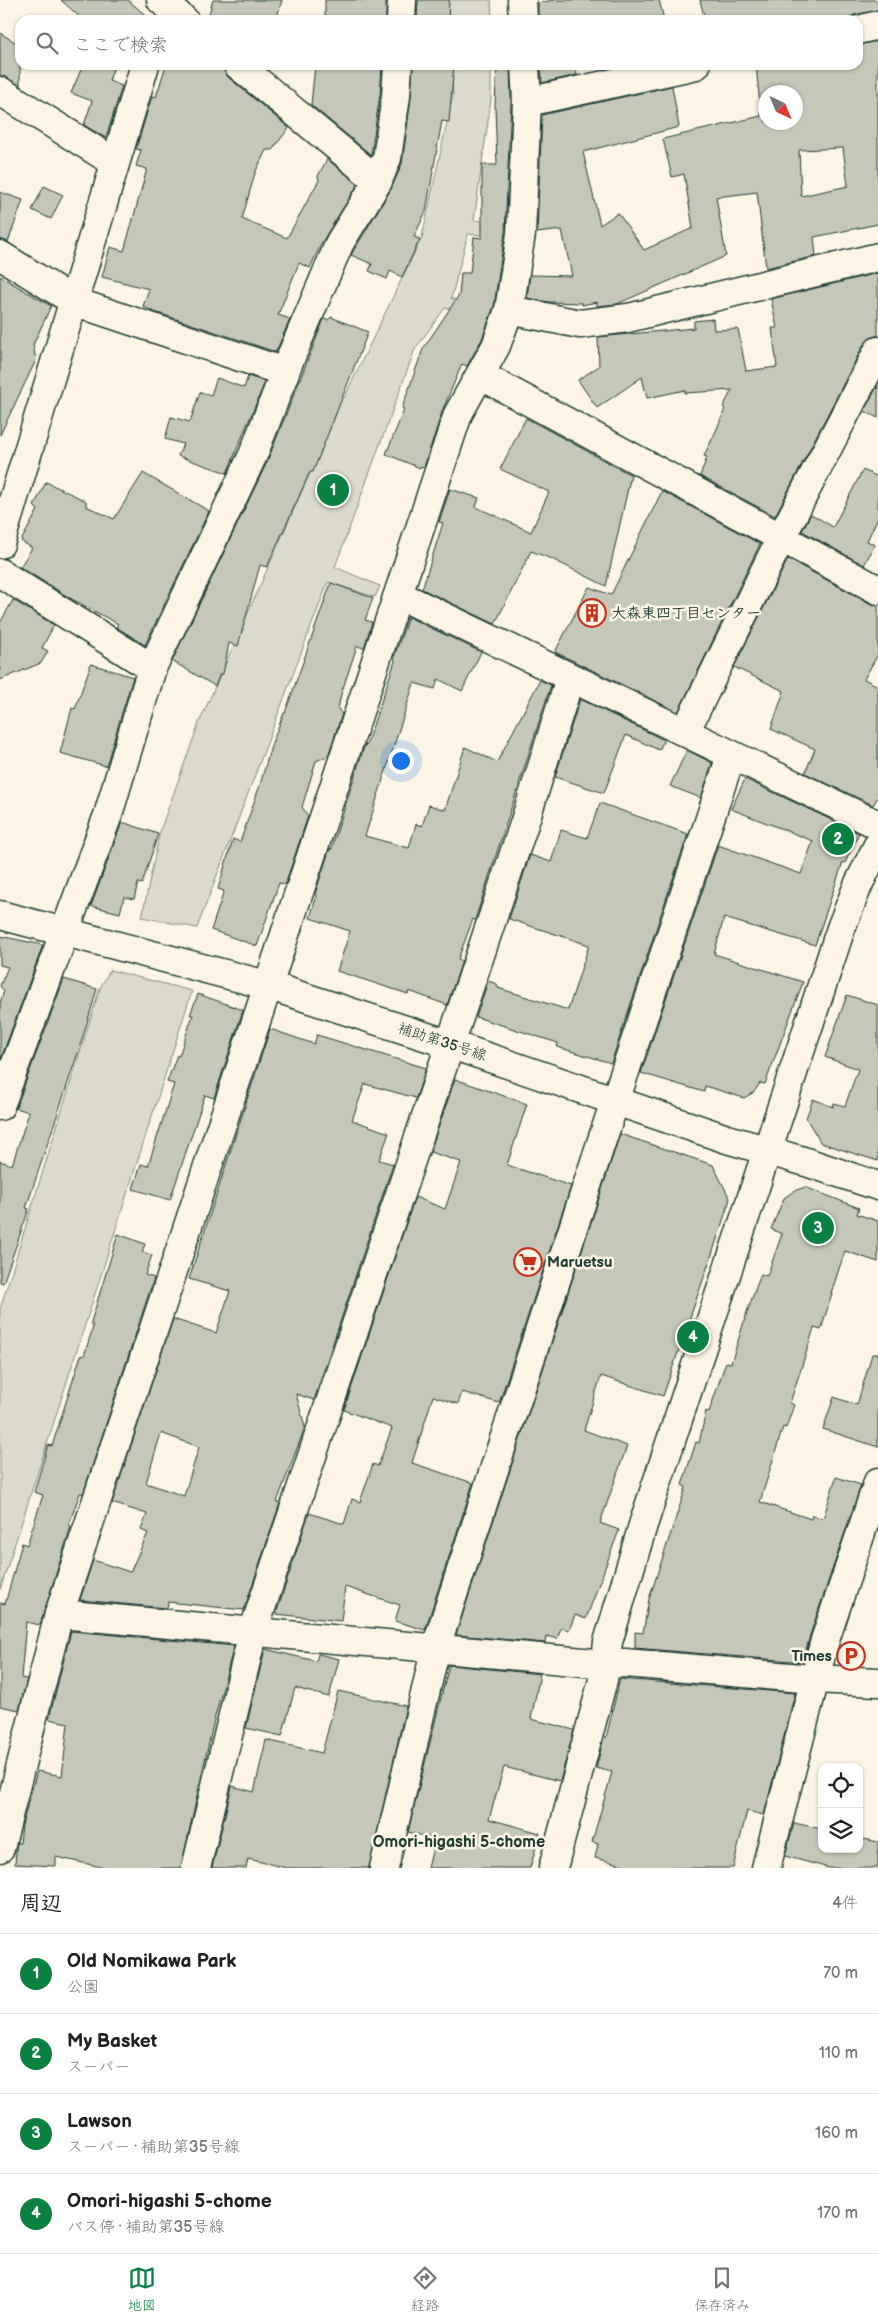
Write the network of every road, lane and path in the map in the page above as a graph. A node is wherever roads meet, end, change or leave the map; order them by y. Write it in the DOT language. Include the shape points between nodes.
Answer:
graph roads {
  1 [pos="402,0"];
  2 [pos="522,0"];
  3 [pos="401,15"];
  4 [pos="523,15"];
  5 [pos="878,25"];
  6 [pos="863,29"];
  7 [pos="143,70"];
  8 [pos="244,70"];
  9 [pos="398,70"];
  10 [pos="525,70"];
  11 [pos="673,70"];
  12 [pos="0,91"];
  13 [pos="527,102"];
  14 [pos="114,162"];
  15 [pos="378,181"];
  16 [pos="0,254"];
  17 [pos="878,257"];
  18 [pos="74,302"];
  19 [pos="509,310"];
  20 [pos="878,351"];
  21 [pos="285,372"];
  22 [pos="480,375"];
  23 [pos="781,538"];
  24 [pos="0,544"];
  25 [pos="0,574"];
  26 [pos="878,590"];
  27 [pos="399,595"];
  28 [pos="152,668"];
  29 [pos="570,678"];
  30 [pos="685,732"];
  31 [pos="731,756"];
  32 [pos="878,826"];
  33 [pos="878,845"];
  34 [pos="0,915"];
  35 [pos="65,932"];
  36 [pos="267,985"];
  37 [pos="448,1044"];
  38 [pos="615,1102"];
  39 [pos="0,1106"];
  40 [pos="767,1150"];
  41 [pos="878,1186"];
  42 [pos="878,1482"];
  43 [pos="59,1614"];
  44 [pos="252,1632"];
  45 [pos="436,1647"];
  46 [pos="606,1664"];
  47 [pos="814,1679"];
  48 [pos="878,1682"];
  49 [pos="0,1848"];
  50 [pos="196,1868"];
  51 [pos="384,1868"];
  52 [pos="553,1868"];
  53 [pos="766,1868"];
  1 -- 3 [label="street"];
  2 -- 4 [label="street"];
  5 -- 6 [label="street"];
  7 -- 14 [label="street"];
  8 -- 15 [label="street"];
  9 -- 15 [label="street" via="387,158"];
  10 -- 13 [label="street"];
  11 -- 13 [label="street"];
  12 -- 14 [label="street"];
  13 -- 19 [label="street" via="521,234"];
  14 -- 18 [label="street"];
  15 -- 21 [label="street" via="340,242"];
  16 -- 18 [label="street"];
  17 -- 19 [label="street" via="628,318 580,324"];
  18 -- 21 [label="street"];
  18 -- 24 [label="street"];
  19 -- 22 [label="street" via="496,346"];
  20 -- 23 [label="street"];
  21 -- 28 [label="street" via="253,456"];
  22 -- 23 [label="street"];
  22 -- 27 [label="street" via="458,414"];
  23 -- 26 [label="street"];
  23 -- 30 [label="street"];
  25 -- 28 [label="street"];
  27 -- 29 [label="street"];
  27 -- 36 [label="street"];
  28 -- 35 [label="street" via="108,815"];
  29 -- 30 [label="street"];
  29 -- 37 [label="street" via="524,824"];
  30 -- 31 [label="street"];
  31 -- 32 [label="street"];
  31 -- 38 [label="street"];
  33 -- 40 [label="street" via="841,928"];
  34 -- 35 [label="street, 補助第35号線"];
  35 -- 36 [label="street, 補助第35号線"];
  35 -- 39 [label="street"];
  36 -- 37 [label="street, 補助第35号線"];
  36 -- 43 [label="street"];
  37 -- 38 [label="street, 補助第35号線"];
  37 -- 44 [label="street"];
  38 -- 40 [label="street, 補助第35号線"];
  38 -- 45 [label="street"];
  40 -- 41 [label="street, 補助第35号線"];
  40 -- 46 [label="street" via="643,1525 608,1642"];
  42 -- 47 [label="street"];
  43 -- 44 [label="street"];
  43 -- 49 [label="street"];
  44 -- 45 [label="street"];
  44 -- 50 [label="street"];
  45 -- 46 [label="street"];
  45 -- 51 [label="street"];
  46 -- 47 [label="street"];
  46 -- 52 [label="street"];
  47 -- 48 [label="street"];
  47 -- 53 [label="street"];
}
